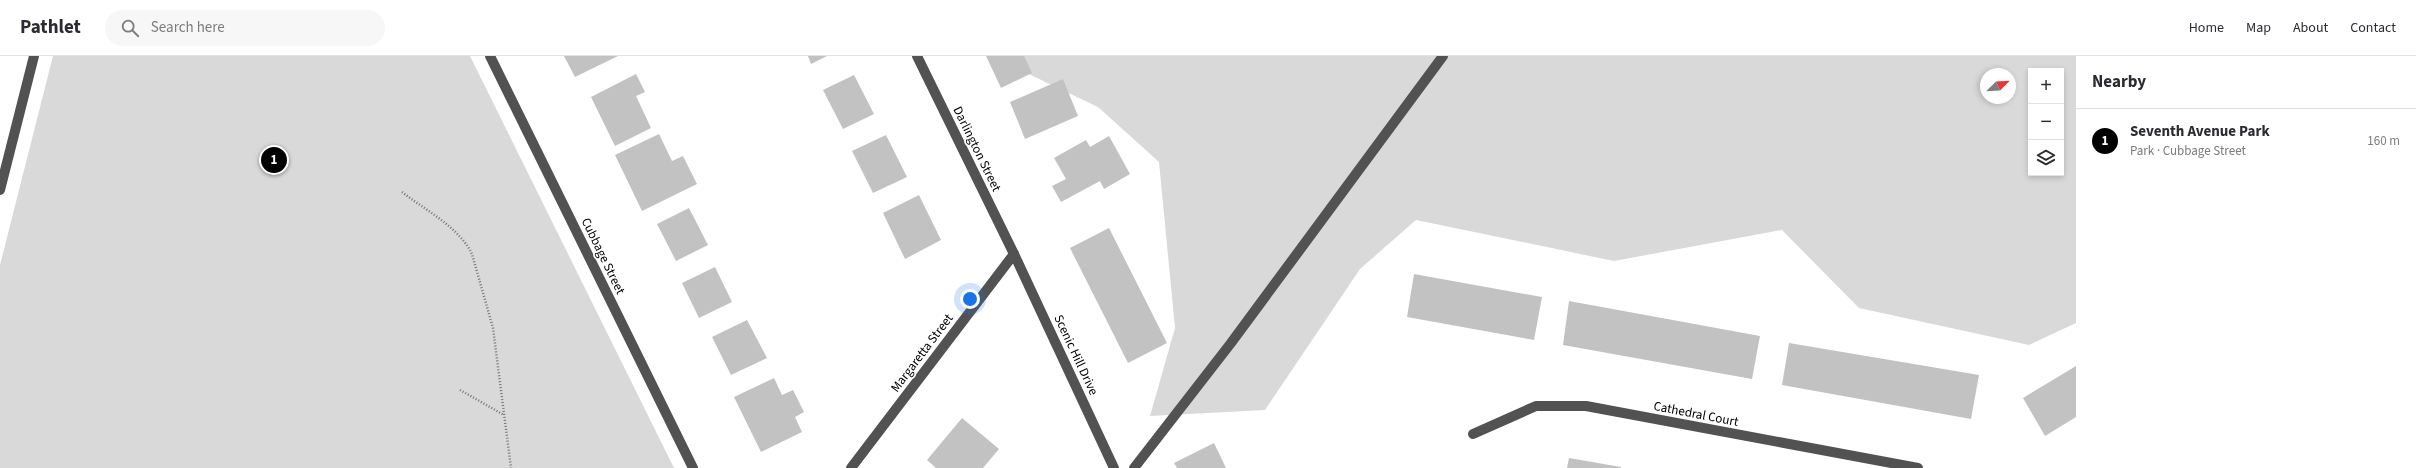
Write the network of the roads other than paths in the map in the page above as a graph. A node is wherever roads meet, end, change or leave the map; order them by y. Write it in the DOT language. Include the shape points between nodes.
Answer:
graph roads {
  1 [pos="34,56"];
  2 [pos="490,56"];
  3 [pos="917,56"];
  4 [pos="1443,56"];
  5 [pos="0,190"];
  6 [pos="1014,254"];
  7 [pos="1473,434"];
  8 [pos="693,468"];
  9 [pos="850,468"];
  10 [pos="1114,468"];
  11 [pos="1134,468"];
  12 [pos="1918,468"];
  1 -- 5 [label="street"];
  2 -- 8 [label="street, Cubbage Street"];
  3 -- 6 [label="street, Darlington Street"];
  4 -- 11 [label="street" via="1231,343"];
  6 -- 9 [label="street, Margaretta Street"];
  6 -- 10 [label="street, Scenic Hill Drive"];
  7 -- 12 [label="street, Cathedral Court" via="1536,406 1586,406"];
}
